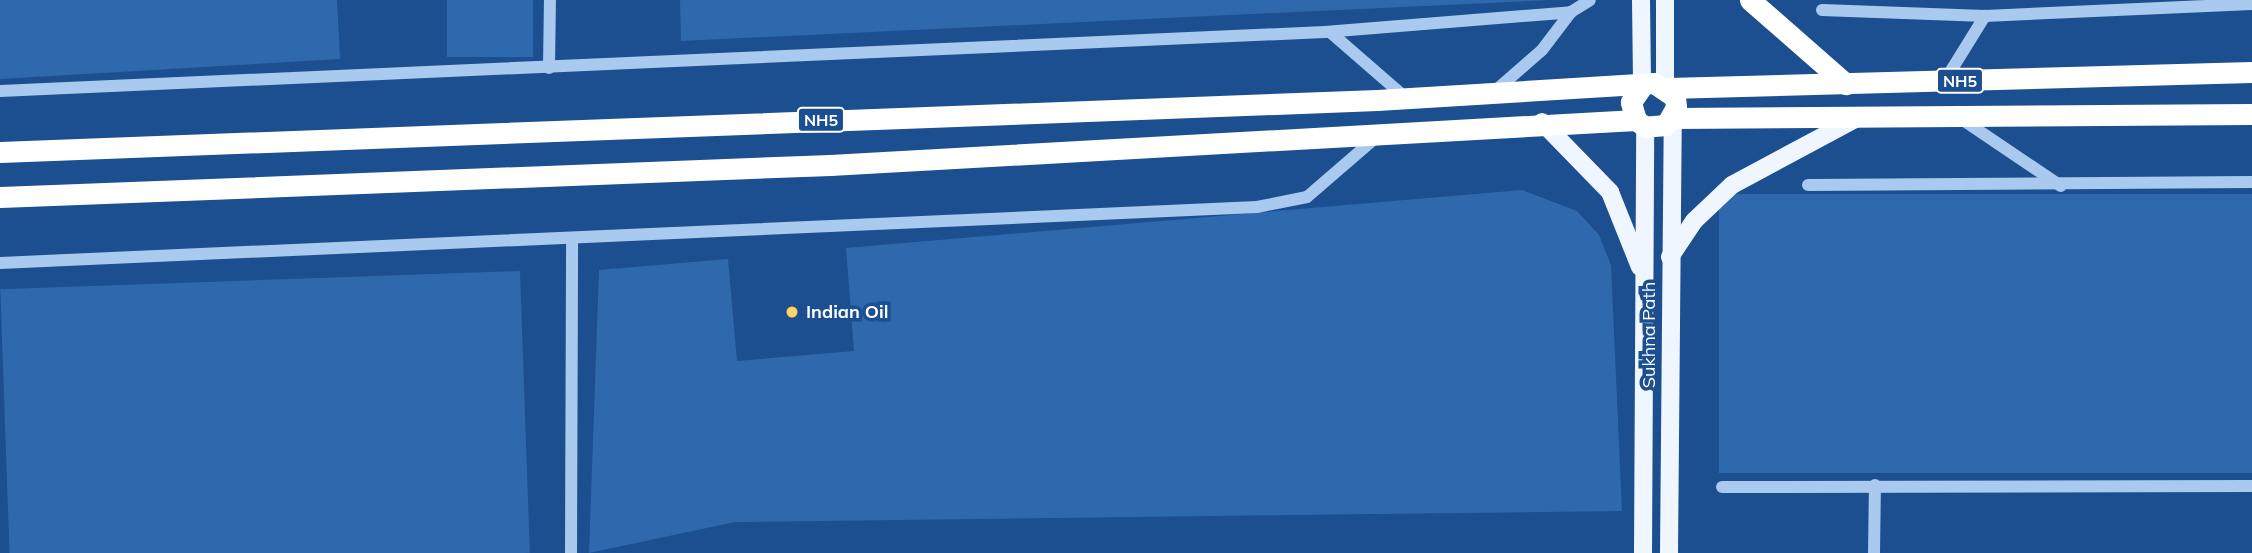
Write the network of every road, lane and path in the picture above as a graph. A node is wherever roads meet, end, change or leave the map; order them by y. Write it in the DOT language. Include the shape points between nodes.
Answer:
graph roads {
  1 [pos="550,0"];
  2 [pos="1590,0"];
  3 [pos="1641,0"];
  4 [pos="1665,0"];
  5 [pos="1750,0"];
  6 [pos="2252,4"];
  7 [pos="1822,10"];
  8 [pos="1571,12"];
  9 [pos="1985,16"];
  10 [pos="1330,32"];
  11 [pos="549,68"];
  12 [pos="2252,72"];
  13 [pos="1944,82"];
  14 [pos="1846,84"];
  15 [pos="1642,86"];
  16 [pos="1666,87"];
  17 [pos="0,91"];
  18 [pos="1492,94"];
  19 [pos="1406,98"];
  20 [pos="2252,114"];
  21 [pos="1673,118"];
  22 [pos="1855,119"];
  23 [pos="1963,120"];
  24 [pos="1542,122"];
  25 [pos="1641,124"];
  26 [pos="1382,131"];
  27 [pos="0,152"];
  28 [pos="2252,182"];
  29 [pos="1808,185"];
  30 [pos="2062,187"];
  31 [pos="0,197"];
  32 [pos="572,243"];
  33 [pos="1670,257"];
  34 [pos="0,263"];
  35 [pos="1645,280"];
  36 [pos="1875,485"];
  37 [pos="2252,486"];
  38 [pos="1722,487"];
  39 [pos="571,553"];
  40 [pos="1643,553"];
  41 [pos="1670,553"];
  42 [pos="1874,553"];
  1 -- 11 [label="street"];
  2 -- 8 [label="street"];
  3 -- 15 [label="main road"];
  4 -- 16 [label="main road"];
  5 -- 14 [label="highway"];
  6 -- 9 [label="street"];
  7 -- 9 [label="street"];
  8 -- 10 [label="street"];
  8 -- 18 [label="street" via="1542,50"];
  9 -- 13 [label="street"];
  10 -- 11 [label="street"];
  10 -- 19 [label="street"];
  11 -- 17 [label="street"];
  12 -- 13 [label="highway, NH5"];
  13 -- 14 [label="highway, NH5"];
  14 -- 16 [label="highway, NH5"];
  15 -- 16 [label="highway, NH5"];
  15 -- 18 [label="highway, NH5"];
  15 -- 25 [label="highway" via="1631,102"];
  16 -- 21 [label="highway" via="1676,107"];
  18 -- 19 [label="highway, NH5"];
  19 -- 27 [label="highway, NH5"];
  20 -- 23 [label="highway, NH5"];
  21 -- 22 [label="highway, NH5"];
  21 -- 25 [label="highway, NH5"];
  21 -- 33 [label="main road, Sukhna Path"];
  22 -- 23 [label="highway, NH5"];
  22 -- 33 [label="main road" via="1732,185 1694,221"];
  23 -- 30 [label="street"];
  24 -- 25 [label="highway, NH5"];
  24 -- 26 [label="highway, NH5"];
  24 -- 35 [label="main road" via="1610,192"];
  25 -- 35 [label="main road, Sukhna Path"];
  26 -- 31 [label="highway, NH5" via="830,165"];
  26 -- 32 [label="street" via="1307,197 1257,207"];
  28 -- 30 [label="street"];
  29 -- 30 [label="street"];
  32 -- 34 [label="street"];
  32 -- 39 [label="street"];
  33 -- 41 [label="main road, Sukhna Path"];
  35 -- 40 [label="main road, Sukhna Path"];
  36 -- 37 [label="street"];
  36 -- 38 [label="street"];
  36 -- 42 [label="street"];
}
